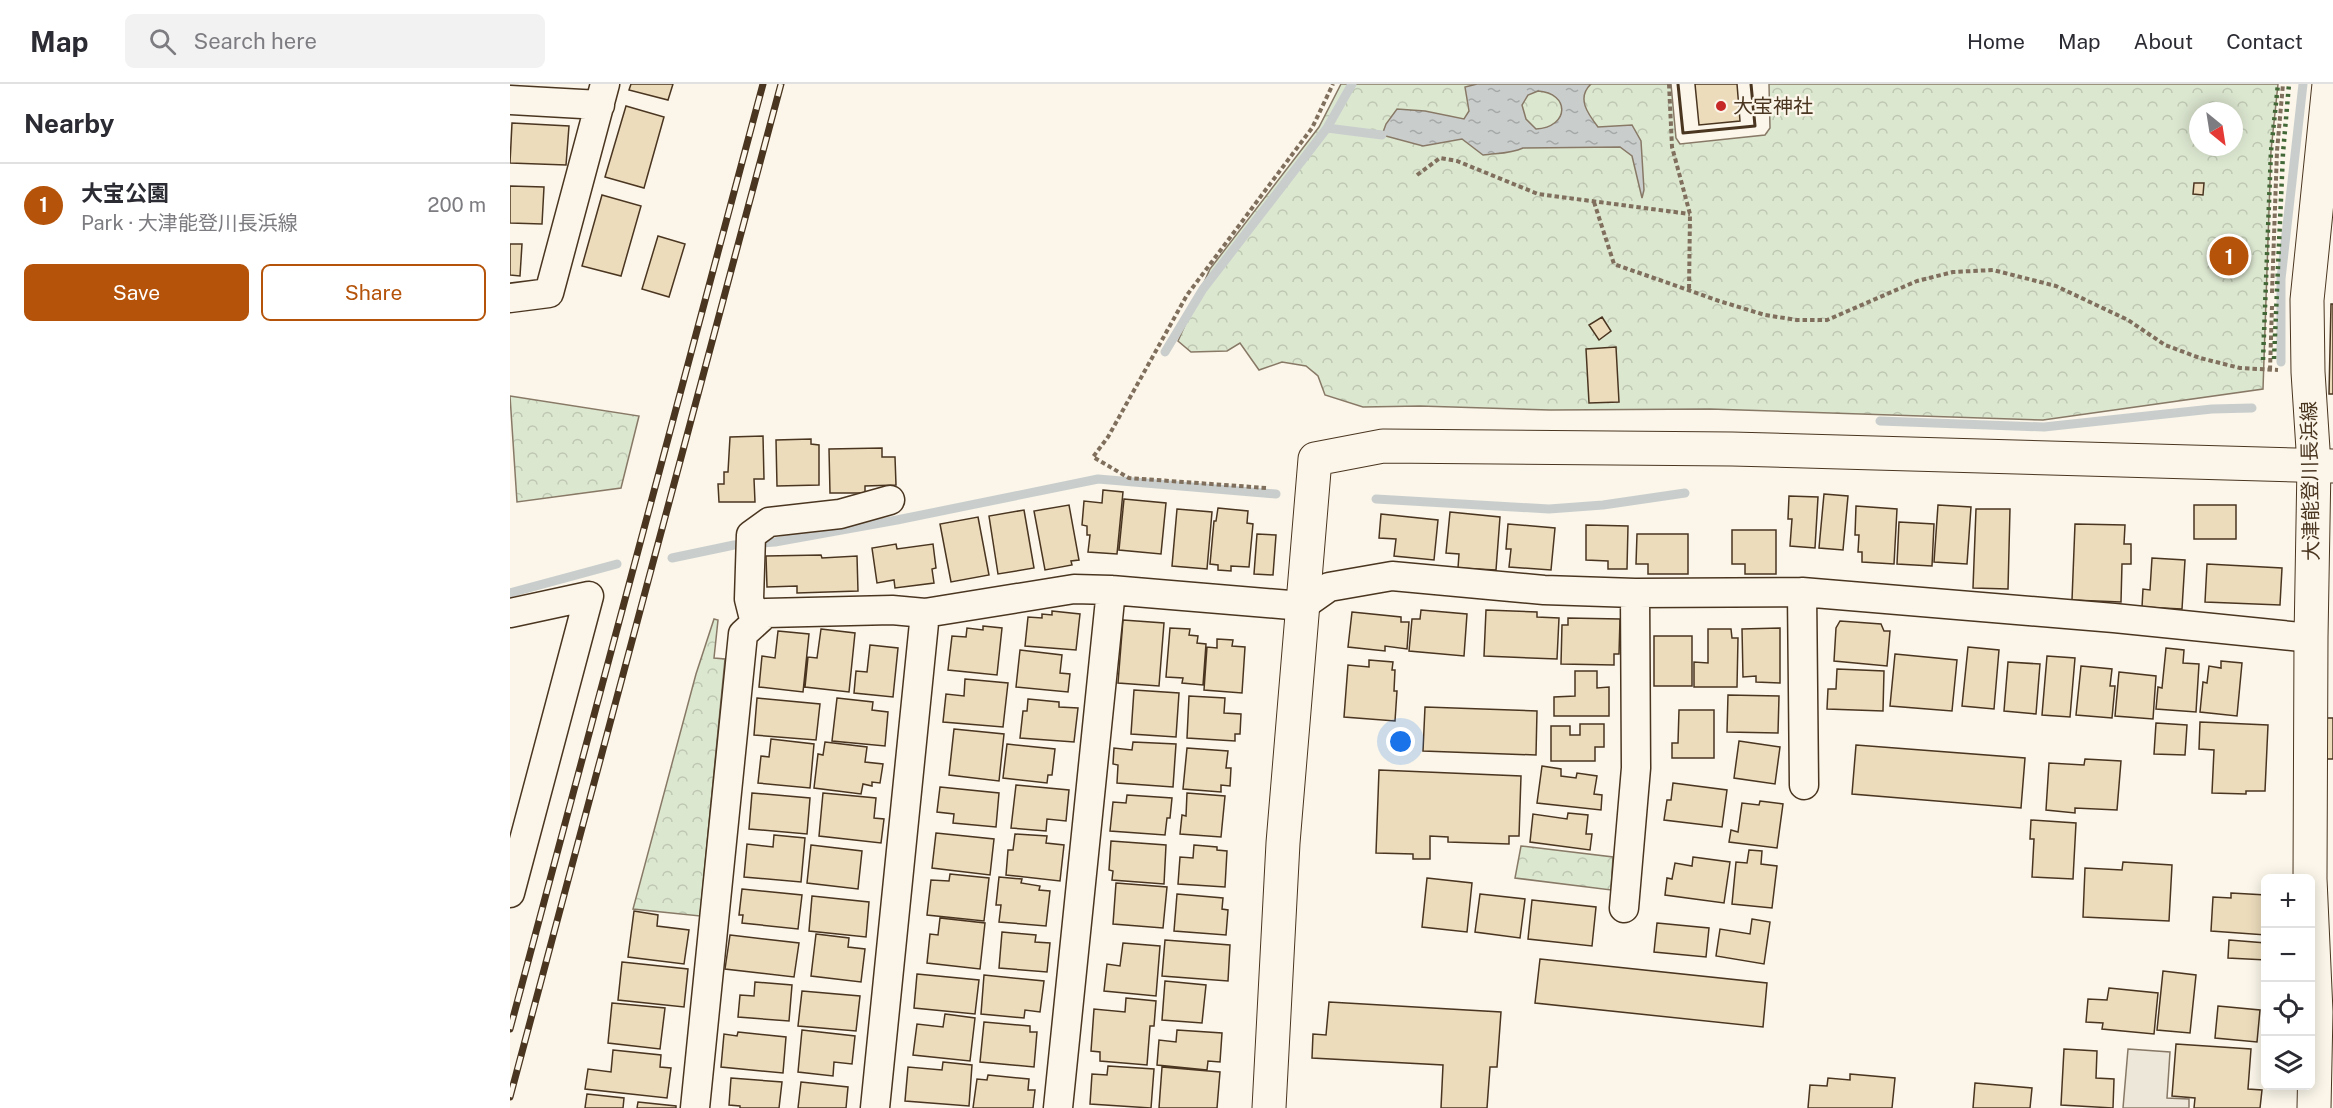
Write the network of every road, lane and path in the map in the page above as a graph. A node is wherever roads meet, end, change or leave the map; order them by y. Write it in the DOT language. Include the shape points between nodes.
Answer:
graph roads {
  1 [pos="1333,84"];
  2 [pos="1669,84"];
  3 [pos="2283,84"];
  4 [pos="2329,84"];
  5 [pos="603,94"];
  6 [pos="510,100"];
  7 [pos="1417,175"];
  8 [pos="1594,202"];
  9 [pos="1690,214"];
  10 [pos="1689,291"];
  11 [pos="510,298"];
  12 [pos="2270,370"];
  13 [pos="2308,372"];
  14 [pos="2323,465"];
  15 [pos="1266,488"];
  16 [pos="890,500"];
  17 [pos="1111,590"];
  18 [pos="1802,592"];
  19 [pos="1635,593"];
  20 [pos="1302,606"];
  21 [pos="925,612"];
  22 [pos="510,614"];
  23 [pos="755,623"];
  24 [pos="2311,638"];
  25 [pos="1804,785"];
  26 [pos="2310,874"];
  27 [pos="510,893"];
  28 [pos="1624,908"];
  29 [pos="2315,908"];
  30 [pos="2323,955"];
  31 [pos="695,1108"];
  32 [pos="875,1108"];
  33 [pos="1058,1108"];
  34 [pos="1269,1108"];
  35 [pos="2314,1108"];
  1 -- 15 [label="path" via="1312,128 1187,296 1093,457 1129,478"];
  2 -- 9 [label="path" via="1672,147"];
  3 -- 12 [label="path"];
  4 -- 13 [label="street, 大津能登川長浜線" via="2307,300"];
  5 -- 6 [label="street"];
  5 -- 11 [label="street" via="549,293"];
  7 -- 8 [label="path" via="1440,158 1458,161 1538,194"];
  8 -- 9 [label="path"];
  8 -- 10 [label="path" via="1614,264"];
  9 -- 10 [label="path"];
  10 -- 12 [label="path" via="1765,315 1827,320 1917,281 1953,272 1993,270 2056,286 2128,320 2165,345 2240,368"];
  12 -- 13 [label="path"];
  13 -- 14 [label="street, 大津能登川長浜線"];
  14 -- 20 [label="street" via="1732,449 1383,446 1315,459"];
  14 -- 24 [label="street, 大津能登川長浜線"];
  16 -- 23 [label="street" via="840,513 769,522 750,543 749,599"];
  17 -- 20 [label="street"];
  17 -- 21 [label="street" via="1074,589"];
  17 -- 33 [label="street"];
  18 -- 19 [label="street"];
  18 -- 24 [label="street"];
  18 -- 25 [label="street"];
  19 -- 20 [label="street" via="1544,590 1392,576 1329,587"];
  19 -- 28 [label="street" via="1636,768"];
  20 -- 34 [label="street" via="1283,843"];
  21 -- 23 [label="street" via="766,613"];
  21 -- 32 [label="street"];
  22 -- 27 [label="street" via="589,596"];
  23 -- 31 [label="street" via="743,634"];
  24 -- 26 [label="street, 大津能登川長浜線"];
  29 -- 30 [label="street, 大津能登川長浜線"];
  30 -- 35 [label="street, 大津能登川長浜線" via="2316,1012"];
}
